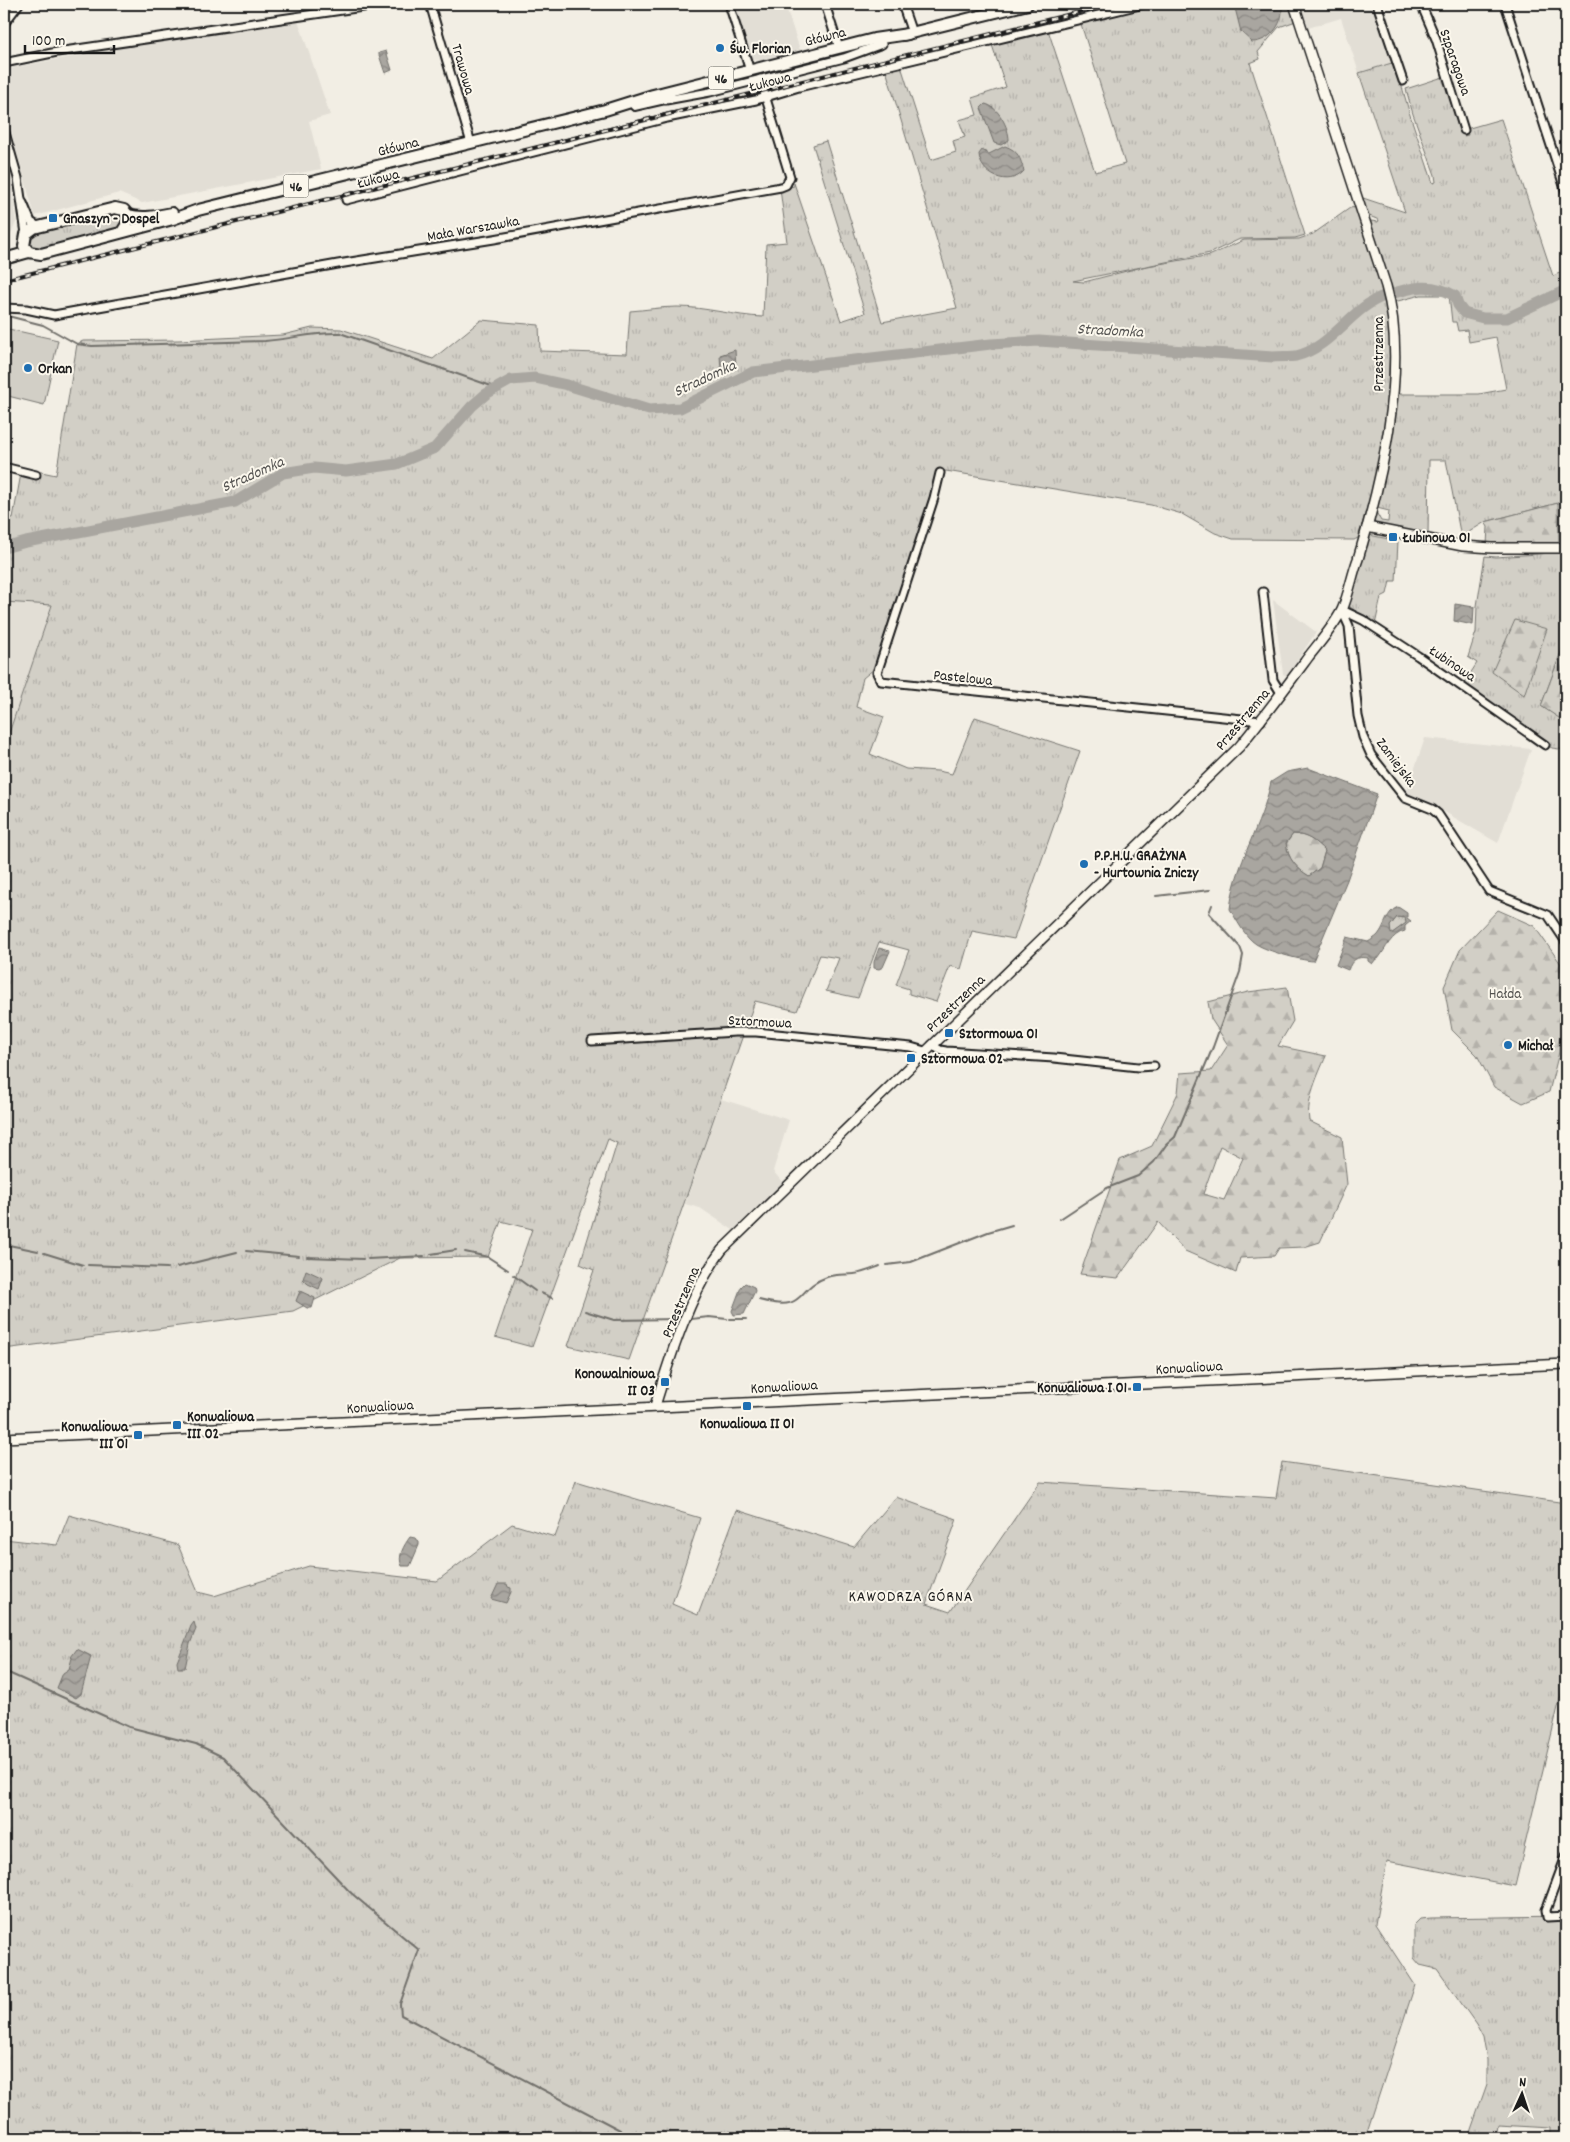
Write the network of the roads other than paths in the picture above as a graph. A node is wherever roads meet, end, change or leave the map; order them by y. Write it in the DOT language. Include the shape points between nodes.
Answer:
graph roads {
  1 [pos="19,4"];
  2 [pos="383,4"];
  3 [pos="430,4"];
  4 [pos="729,4"];
  5 [pos="825,4"];
  6 [pos="902,4"];
  7 [pos="1028,4"];
  8 [pos="1144,4"];
  9 [pos="1294,4"];
  10 [pos="1377,4"];
  11 [pos="1421,4"];
  12 [pos="1505,4"];
  13 [pos="4,24"];
  14 [pos="910,33"];
  15 [pos="882,44"];
  16 [pos="839,48"];
  17 [pos="4,63"];
  18 [pos="750,71"];
  19 [pos="760,79"];
  20 [pos="1403,81"];
  21 [pos="765,97"];
  22 [pos="648,104"];
  23 [pos="604,110"];
  24 [pos="4,128"];
  25 [pos="1464,130"];
  26 [pos="471,143"];
  27 [pos="1566,192"];
  28 [pos="22,200"];
  29 [pos="346,200"];
  30 [pos="198,210"];
  31 [pos="128,215"];
  32 [pos="39,227"];
  33 [pos="122,232"];
  34 [pos="25,238"];
  35 [pos="29,252"];
  36 [pos="4,255"];
  37 [pos="4,259"];
  38 [pos="4,308"];
  39 [pos="4,467"];
  40 [pos="940,473"];
  41 [pos="36,475"];
  42 [pos="1367,527"];
  43 [pos="1566,548"];
  44 [pos="1263,592"];
  45 [pos="1342,610"];
  46 [pos="1282,693"];
  47 [pos="1260,721"];
  48 [pos="1545,745"];
  49 [pos="1566,942"];
  50 [pos="592,1041"];
  51 [pos="929,1048"];
  52 [pos="1154,1066"];
  53 [pos="1566,1364"];
  54 [pos="655,1406"];
  55 [pos="4,1438"];
  56 [pos="1566,1856"];
  57 [pos="1566,1916"];
  1 -- 13 [label="street"];
  2 -- 17 [label="street" via="57,52"];
  3 -- 26 [label="street, Trawowa"];
  4 -- 18 [label="street"];
  5 -- 16 [label="street"];
  6 -- 14 [label="street"];
  7 -- 14 [label="main road, Główna / 46"];
  8 -- 21 [label="street, Łukowa"];
  9 -- 42 [label="street, Przestrzenna" via="1391,306 1394,347 1392,405 1388,438"];
  10 -- 20 [label="street"];
  11 -- 25 [label="street, Szparagowa" via="1436,39"];
  12 -- 27 [label="street"];
  14 -- 15 [label="main road, Główna / 46"];
  14 -- 16 [label="main road, Główna / 46"];
  15 -- 19 [label="street, Główna" via="844,58"];
  15 -- 22 [label="main road, Główna / 46"];
  16 -- 18 [label="main road, Główna / 46"];
  18 -- 23 [label="main road, Główna / 46"];
  19 -- 21 [label="street, Mała Warszawka"];
  19 -- 22 [label="street, Główna"];
  21 -- 29 [label="street, Łukowa" via="667,118"];
  21 -- 38 [label="street, Mała Warszawka" via="790,177 786,185 54,315"];
  22 -- 23 [label="main road, Główna / 46"];
  23 -- 26 [label="main road, Główna / 46"];
  24 -- 28 [label="street"];
  26 -- 30 [label="main road, Główna / 46"];
  28 -- 32 [label="street" via="29,218"];
  28 -- 34 [label="street"];
  30 -- 31 [label="main road, Główna / 46" via="149,217"];
  30 -- 33 [label="main road, Główna / 46"];
  31 -- 32 [label="main road, 46" via="124,210 115,208"];
  31 -- 33 [label="main road"];
  32 -- 34 [label="main road, 46"];
  33 -- 35 [label="main road, 46" via="41,254"];
  34 -- 35 [label="main road"];
  34 -- 36 [label="main road, 46"];
  35 -- 37 [label="main road, 46"];
  39 -- 41 [label="street"];
  40 -- 47 [label="street, Pastelowa" via="877,673 881,681"];
  42 -- 43 [label="street" via="1463,546"];
  42 -- 45 [label="street, Przestrzenna"];
  44 -- 46 [label="street, Przestrzenna" via="1273,680"];
  45 -- 46 [label="street, Przestrzenna"];
  45 -- 48 [label="street, Łubinowa" via="1418,656"];
  45 -- 49 [label="street, Zamiejska" via="1349,626 1360,723 1371,755 1405,798 1438,814 1489,891 1548,915"];
  46 -- 47 [label="street, Przestrzenna"];
  47 -- 51 [label="street, Przestrzenna" via="1239,747"];
  50 -- 51 [label="street, Sztormowa" via="756,1032"];
  51 -- 52 [label="street, Sztormowa"];
  51 -- 54 [label="street, Przestrzenna" via="711,1263 696,1292"];
  53 -- 54 [label="street, Konwaliowa"];
  54 -- 55 [label="street, Konwaliowa"];
  56 -- 57 [label="street" via="1546,1910 1547,1917"];
}
